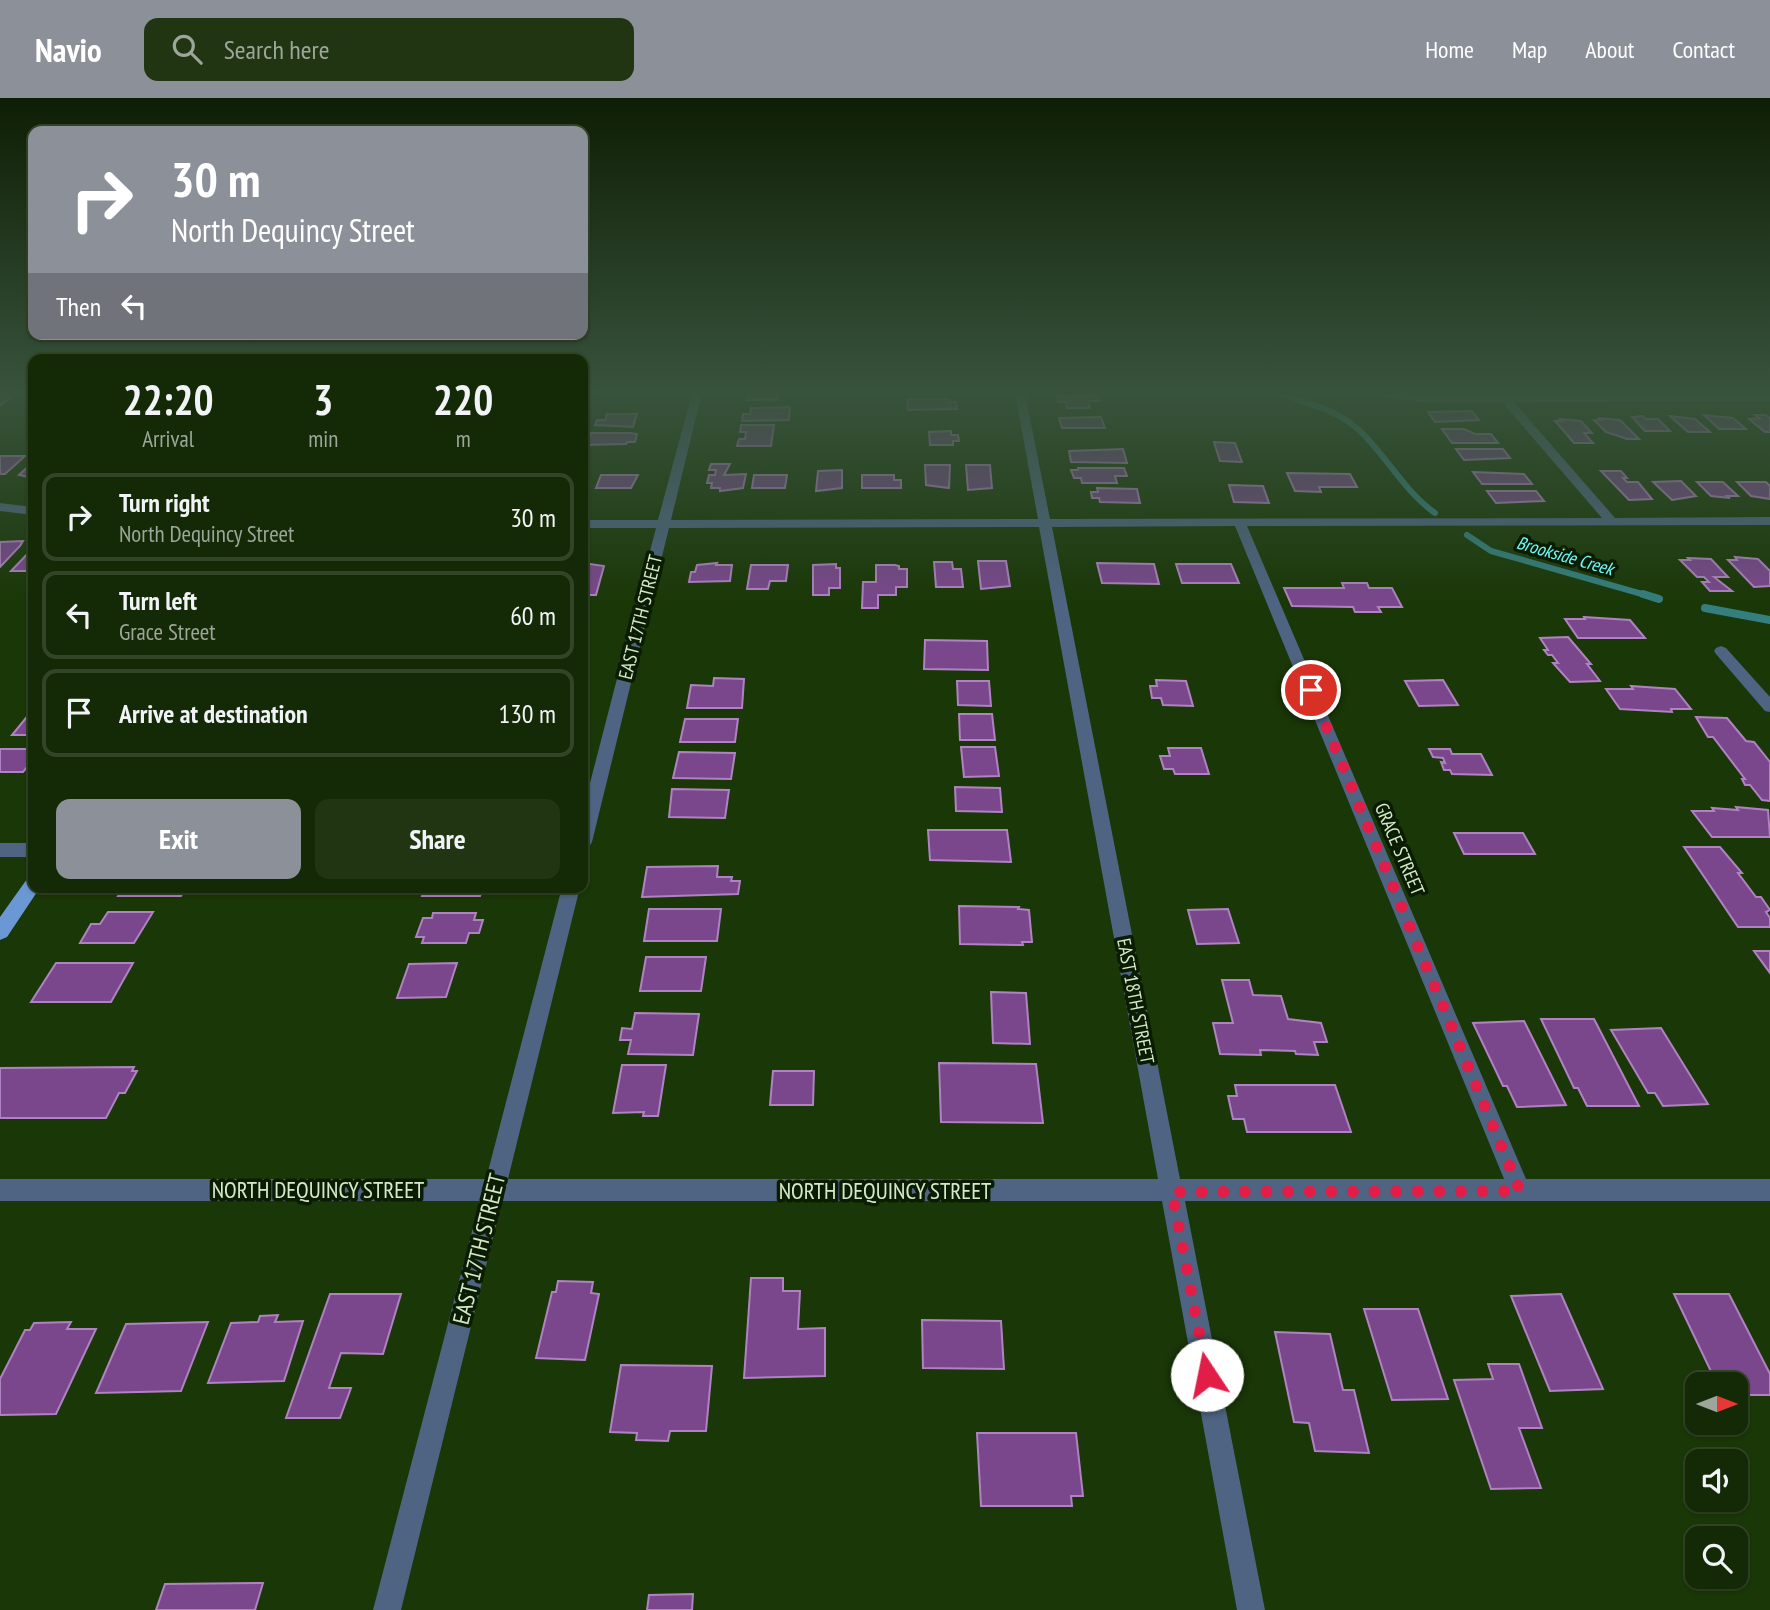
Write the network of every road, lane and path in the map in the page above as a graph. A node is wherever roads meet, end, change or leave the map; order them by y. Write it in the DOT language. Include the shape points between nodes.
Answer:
graph roads {
  1 [pos="679,464"];
  2 [pos="1034,464"];
  3 [pos="1561,464"];
  4 [pos="0,507"];
  5 [pos="28,510"];
  6 [pos="1612,522"];
  7 [pos="1770,522"];
  8 [pos="1045,523"];
  9 [pos="588,524"];
  10 [pos="664,524"];
  11 [pos="1240,524"];
  12 [pos="1721,651"];
  13 [pos="1770,707"];
  14 [pos="588,822"];
  15 [pos="0,850"];
  16 [pos="28,850"];
  17 [pos="28,891"];
  18 [pos="569,893"];
  19 [pos="0,932"];
  20 [pos="0,1190"];
  21 [pos="494,1190"];
  22 [pos="1770,1190"];
  23 [pos="1520,1191"];
  24 [pos="1172,1192"];
  25 [pos="387,1610"];
  26 [pos="1251,1610"];
  1 -- 10 [label="street, EAST 17TH STREET"];
  2 -- 8 [label="street, EAST 18TH STREET"];
  3 -- 6 [label="street"];
  4 -- 5 [label="street"];
  6 -- 7 [label="street"];
  6 -- 11 [label="street"];
  8 -- 10 [label="street"];
  8 -- 11 [label="street"];
  8 -- 24 [label="street, EAST 18TH STREET"];
  9 -- 10 [label="street"];
  10 -- 14 [label="street, EAST 17TH STREET"];
  11 -- 23 [label="street, GRACE STREET"];
  12 -- 13 [label="street"];
  15 -- 16 [label="street"];
  17 -- 19 [label="main road"];
  18 -- 21 [label="street, EAST 17TH STREET"];
  20 -- 21 [label="street, NORTH DEQUINCY STREET"];
  21 -- 24 [label="street, NORTH DEQUINCY STREET"];
  21 -- 25 [label="street, EAST 17TH STREET"];
  22 -- 23 [label="street, NORTH DEQUINCY STREET"];
  23 -- 24 [label="street, NORTH DEQUINCY STREET"];
  24 -- 26 [label="street, EAST 18TH STREET"];
}
